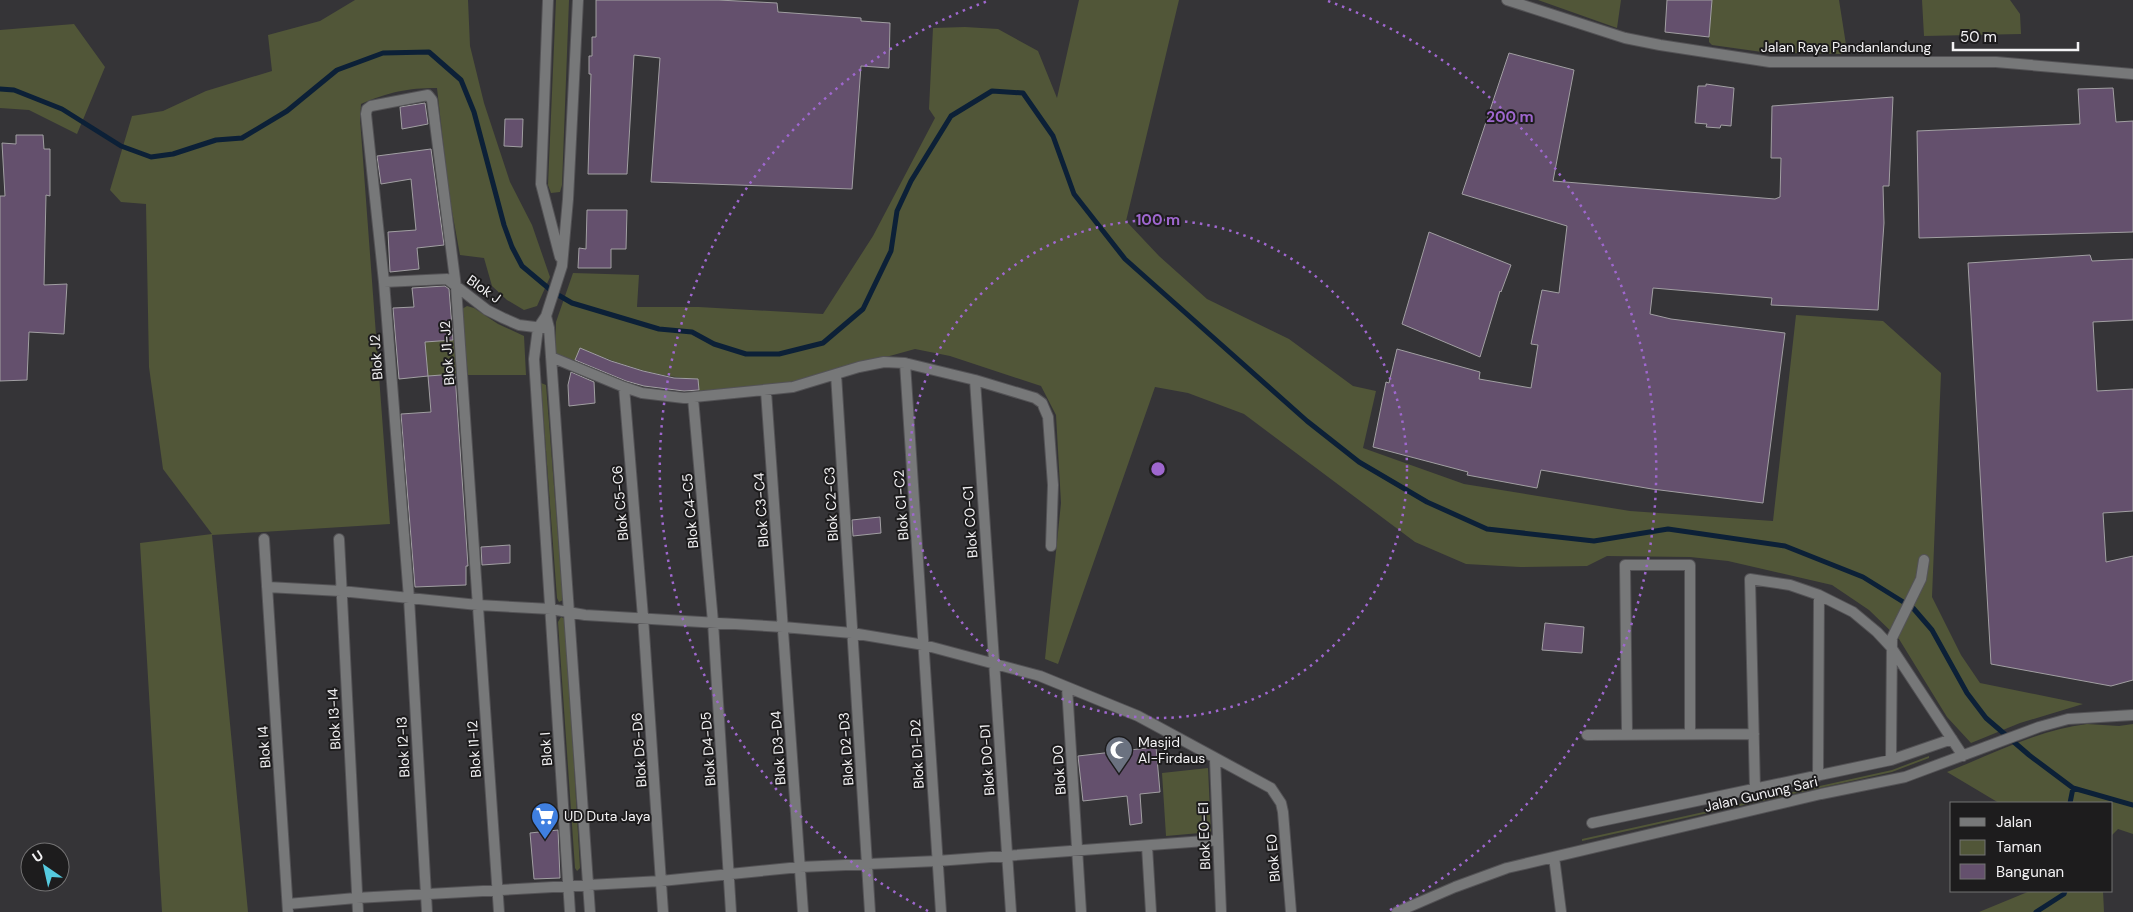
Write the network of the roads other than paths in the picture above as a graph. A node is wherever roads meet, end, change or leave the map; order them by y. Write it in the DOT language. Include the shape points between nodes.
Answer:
graph roads {
  1 [pos="548,0"];
  2 [pos="578,0"];
  3 [pos="1507,0"];
  4 [pos="2133,74"];
  5 [pos="366,114"];
  6 [pos="562,266"];
  7 [pos="384,282"];
  8 [pos="456,287"];
  9 [pos="547,313"];
  10 [pos="538,328"];
  11 [pos="549,328"];
  12 [pos="551,357"];
  13 [pos="905,363"];
  14 [pos="836,374"];
  15 [pos="974,380"];
  16 [pos="624,387"];
  17 [pos="766,391"];
  18 [pos="693,398"];
  19 [pos="264,539"];
  20 [pos="340,539"];
  21 [pos="1051,546"];
  22 [pos="1924,560"];
  23 [pos="267,588"];
  24 [pos="341,591"];
  25 [pos="1819,595"];
  26 [pos="409,598"];
  27 [pos="478,605"];
  28 [pos="551,610"];
  29 [pos="570,612"];
  30 [pos="643,617"];
  31 [pos="714,622"];
  32 [pos="783,627"];
  33 [pos="852,634"];
  34 [pos="924,645"];
  35 [pos="1891,647"];
  36 [pos="994,662"];
  37 [pos="1068,687"];
  38 [pos="2133,715"];
  39 [pos="1627,733"];
  40 [pos="1587,734"];
  41 [pos="1690,734"];
  42 [pos="1754,734"];
  43 [pos="1952,739"];
  44 [pos="1963,756"];
  45 [pos="1215,759"];
  46 [pos="1891,760"];
  47 [pos="1818,776"];
  48 [pos="1755,789"];
  49 [pos="1592,824"];
  50 [pos="1218,840"];
  51 [pos="1147,846"];
  52 [pos="1078,851"];
  53 [pos="1007,856"];
  54 [pos="1554,857"];
  55 [pos="937,861"];
  56 [pos="867,863"];
  57 [pos="800,867"];
  58 [pos="729,874"];
  59 [pos="662,881"];
  60 [pos="588,885"];
  61 [pos="568,886"];
  62 [pos="498,891"];
  63 [pos="425,894"];
  64 [pos="356,898"];
  65 [pos="288,908"];
  66 [pos="358,912"];
  67 [pos="427,912"];
  68 [pos="499,912"];
  69 [pos="570,912"];
  70 [pos="590,912"];
  71 [pos="663,912"];
  72 [pos="732,912"];
  73 [pos="803,912"];
  74 [pos="870,912"];
  75 [pos="941,912"];
  76 [pos="1012,912"];
  77 [pos="1081,912"];
  78 [pos="1151,912"];
  79 [pos="1221,912"];
  80 [pos="1290,912"];
  81 [pos="1397,912"];
  82 [pos="1562,912"];
  1 -- 6 [label="street" via="541,184"];
  2 -- 6 [label="street"];
  3 -- 4 [label="street, Jalan Raya Pandanlandung" via="1625,38 1747,60 1813,64 1996,62"];
  5 -- 7 [label="street, Blok J2"];
  5 -- 8 [label="street, Blok J1-J2" via="371,106 428,95 432,100"];
  6 -- 9 [label="street"];
  7 -- 8 [label="street, Blok J" via="447,279"];
  7 -- 26 [label="street, Blok J2"];
  8 -- 10 [label="street, Blok J" via="503,318"];
  8 -- 27 [label="street, Blok J1-J2"];
  9 -- 10 [label="street"];
  9 -- 11 [label="street"];
  10 -- 11 [label="street, Blok J"];
  10 -- 28 [label="street, Blok I" via="534,372"];
  11 -- 12 [label="street"];
  12 -- 16 [label="street"];
  12 -- 29 [label="street"];
  13 -- 14 [label="street" via="884,362"];
  13 -- 15 [label="street"];
  13 -- 34 [label="street, Blok C1-C2"];
  14 -- 17 [label="street"];
  14 -- 33 [label="street, Blok C2-C3"];
  15 -- 21 [label="street" via="1035,398 1046,410 1053,485"];
  15 -- 36 [label="street, Blok C0-C1"];
  16 -- 18 [label="street"];
  16 -- 30 [label="street, Blok C5-C6"];
  17 -- 18 [label="street"];
  17 -- 32 [label="street, Blok C3-C4"];
  18 -- 31 [label="street, Blok C4-C5"];
  19 -- 23 [label="street, Blok I4"];
  20 -- 24 [label="street, Blok I3-I4"];
  22 -- 35 [label="street" via="1921,579 1892,638"];
  23 -- 24 [label="street"];
  23 -- 65 [label="street, Blok I4"];
  24 -- 26 [label="street"];
  24 -- 64 [label="street, Blok I3-I4"];
  25 -- 35 [label="street" via="1853,612"];
  25 -- 42 [label="street" via="1790,585 1750,580"];
  25 -- 47 [label="street"];
  26 -- 27 [label="street"];
  26 -- 63 [label="street, Blok I2-I3"];
  27 -- 28 [label="street"];
  27 -- 62 [label="street, Blok I1-I2"];
  28 -- 29 [label="street"];
  28 -- 61 [label="street, Blok I"];
  29 -- 30 [label="street"];
  29 -- 60 [label="street"];
  30 -- 31 [label="street"];
  30 -- 59 [label="street, Blok D5-D6"];
  31 -- 32 [label="street"];
  31 -- 58 [label="street, Blok D4-D5"];
  32 -- 33 [label="street"];
  32 -- 57 [label="street, Blok D3-D4"];
  33 -- 34 [label="street"];
  33 -- 56 [label="street, Blok D2-D3"];
  34 -- 36 [label="street"];
  34 -- 55 [label="street, Blok D1-D2"];
  35 -- 43 [label="street"];
  35 -- 46 [label="street"];
  36 -- 37 [label="street"];
  36 -- 53 [label="street, Blok D0-D1"];
  37 -- 45 [label="street" via="1138,716"];
  37 -- 52 [label="street, Blok D0"];
  38 -- 44 [label="street, Jalan Gunung Sari" via="2068,719"];
  39 -- 40 [label="street"];
  39 -- 41 [label="street"];
  39 -- 41 [label="street" via="1625,565 1690,565"];
  41 -- 42 [label="street"];
  42 -- 48 [label="street"];
  43 -- 44 [label="street"];
  43 -- 46 [label="street"];
  44 -- 54 [label="street, Jalan Gunung Sari" via="1905,777"];
  45 -- 50 [label="street, Blok E0-E1"];
  45 -- 80 [label="street, Blok E0" via="1271,788 1281,803"];
  46 -- 47 [label="street"];
  47 -- 48 [label="street"];
  48 -- 49 [label="street"];
  50 -- 51 [label="street"];
  50 -- 79 [label="street, Blok E0-E1"];
  51 -- 52 [label="street"];
  51 -- 78 [label="street"];
  52 -- 53 [label="street"];
  52 -- 77 [label="street, Blok D0"];
  53 -- 55 [label="street"];
  53 -- 76 [label="street, Blok D0-D1"];
  54 -- 81 [label="street, Jalan Gunung Sari" via="1507,868"];
  54 -- 82 [label="street"];
  55 -- 56 [label="street"];
  55 -- 75 [label="street, Blok D1-D2"];
  56 -- 57 [label="street"];
  56 -- 74 [label="street, Blok D2-D3"];
  57 -- 58 [label="street"];
  57 -- 73 [label="street, Blok D3-D4"];
  58 -- 59 [label="street"];
  58 -- 72 [label="street, Blok D4-D5"];
  59 -- 60 [label="street"];
  59 -- 71 [label="street, Blok D5-D6"];
  60 -- 61 [label="street"];
  60 -- 70 [label="street"];
  61 -- 62 [label="street"];
  61 -- 69 [label="street, Blok I"];
  62 -- 63 [label="street"];
  62 -- 68 [label="street, Blok I1-I2"];
  63 -- 64 [label="street"];
  63 -- 67 [label="street, Blok I2-I3"];
  64 -- 65 [label="street"];
  64 -- 66 [label="street, Blok I3-I4"];
}
